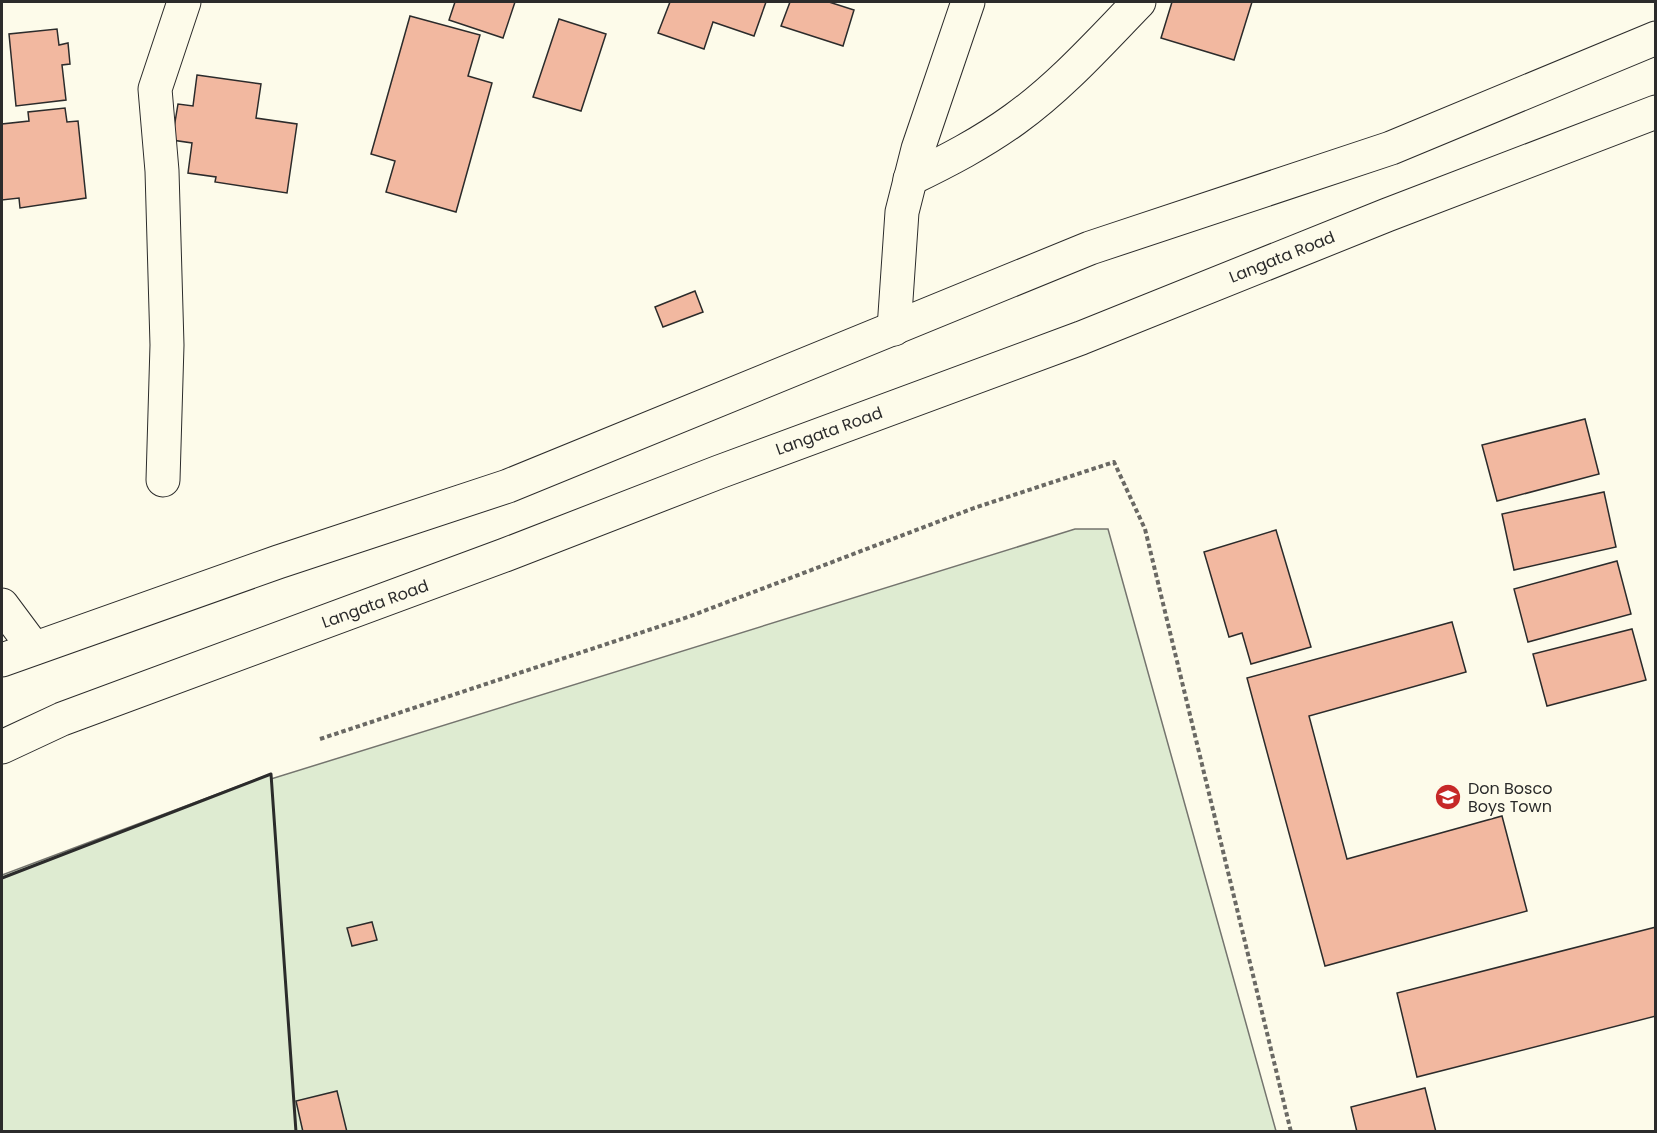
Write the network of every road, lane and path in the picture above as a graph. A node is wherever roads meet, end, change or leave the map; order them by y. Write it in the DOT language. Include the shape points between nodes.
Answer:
graph roads {
  1 [pos="184,2"];
  2 [pos="968,2"];
  3 [pos="1139,2"];
  4 [pos="1656,38"];
  5 [pos="1656,112"];
  6 [pos="910,179"];
  7 [pos="894,329"];
  8 [pos="163,480"];
  9 [pos="2,605"];
  10 [pos="34,648"];
  11 [pos="2,660"];
  12 [pos="320,739"];
  13 [pos="2,747"];
  14 [pos="1291,1131"];
  1 -- 8 [label="main road" via="155,89 162,171 167,345"];
  2 -- 6 [label="main road"];
  3 -- 6 [label="main road" via="1071,71 1016,118 960,154"];
  4 -- 7 [label="main road" via="1390,148 1090,248"];
  5 -- 13 [label="main road, Langata Road" via="1081,338 62,719"];
  6 -- 7 [label="main road" via="902,212"];
  7 -- 10 [label="main road" via="508,486"];
  9 -- 10 [label="main road"];
  10 -- 11 [label="main road"];
  12 -- 14 [label="path" via="688,617 974,508 1114,462 1144,529"];
}
